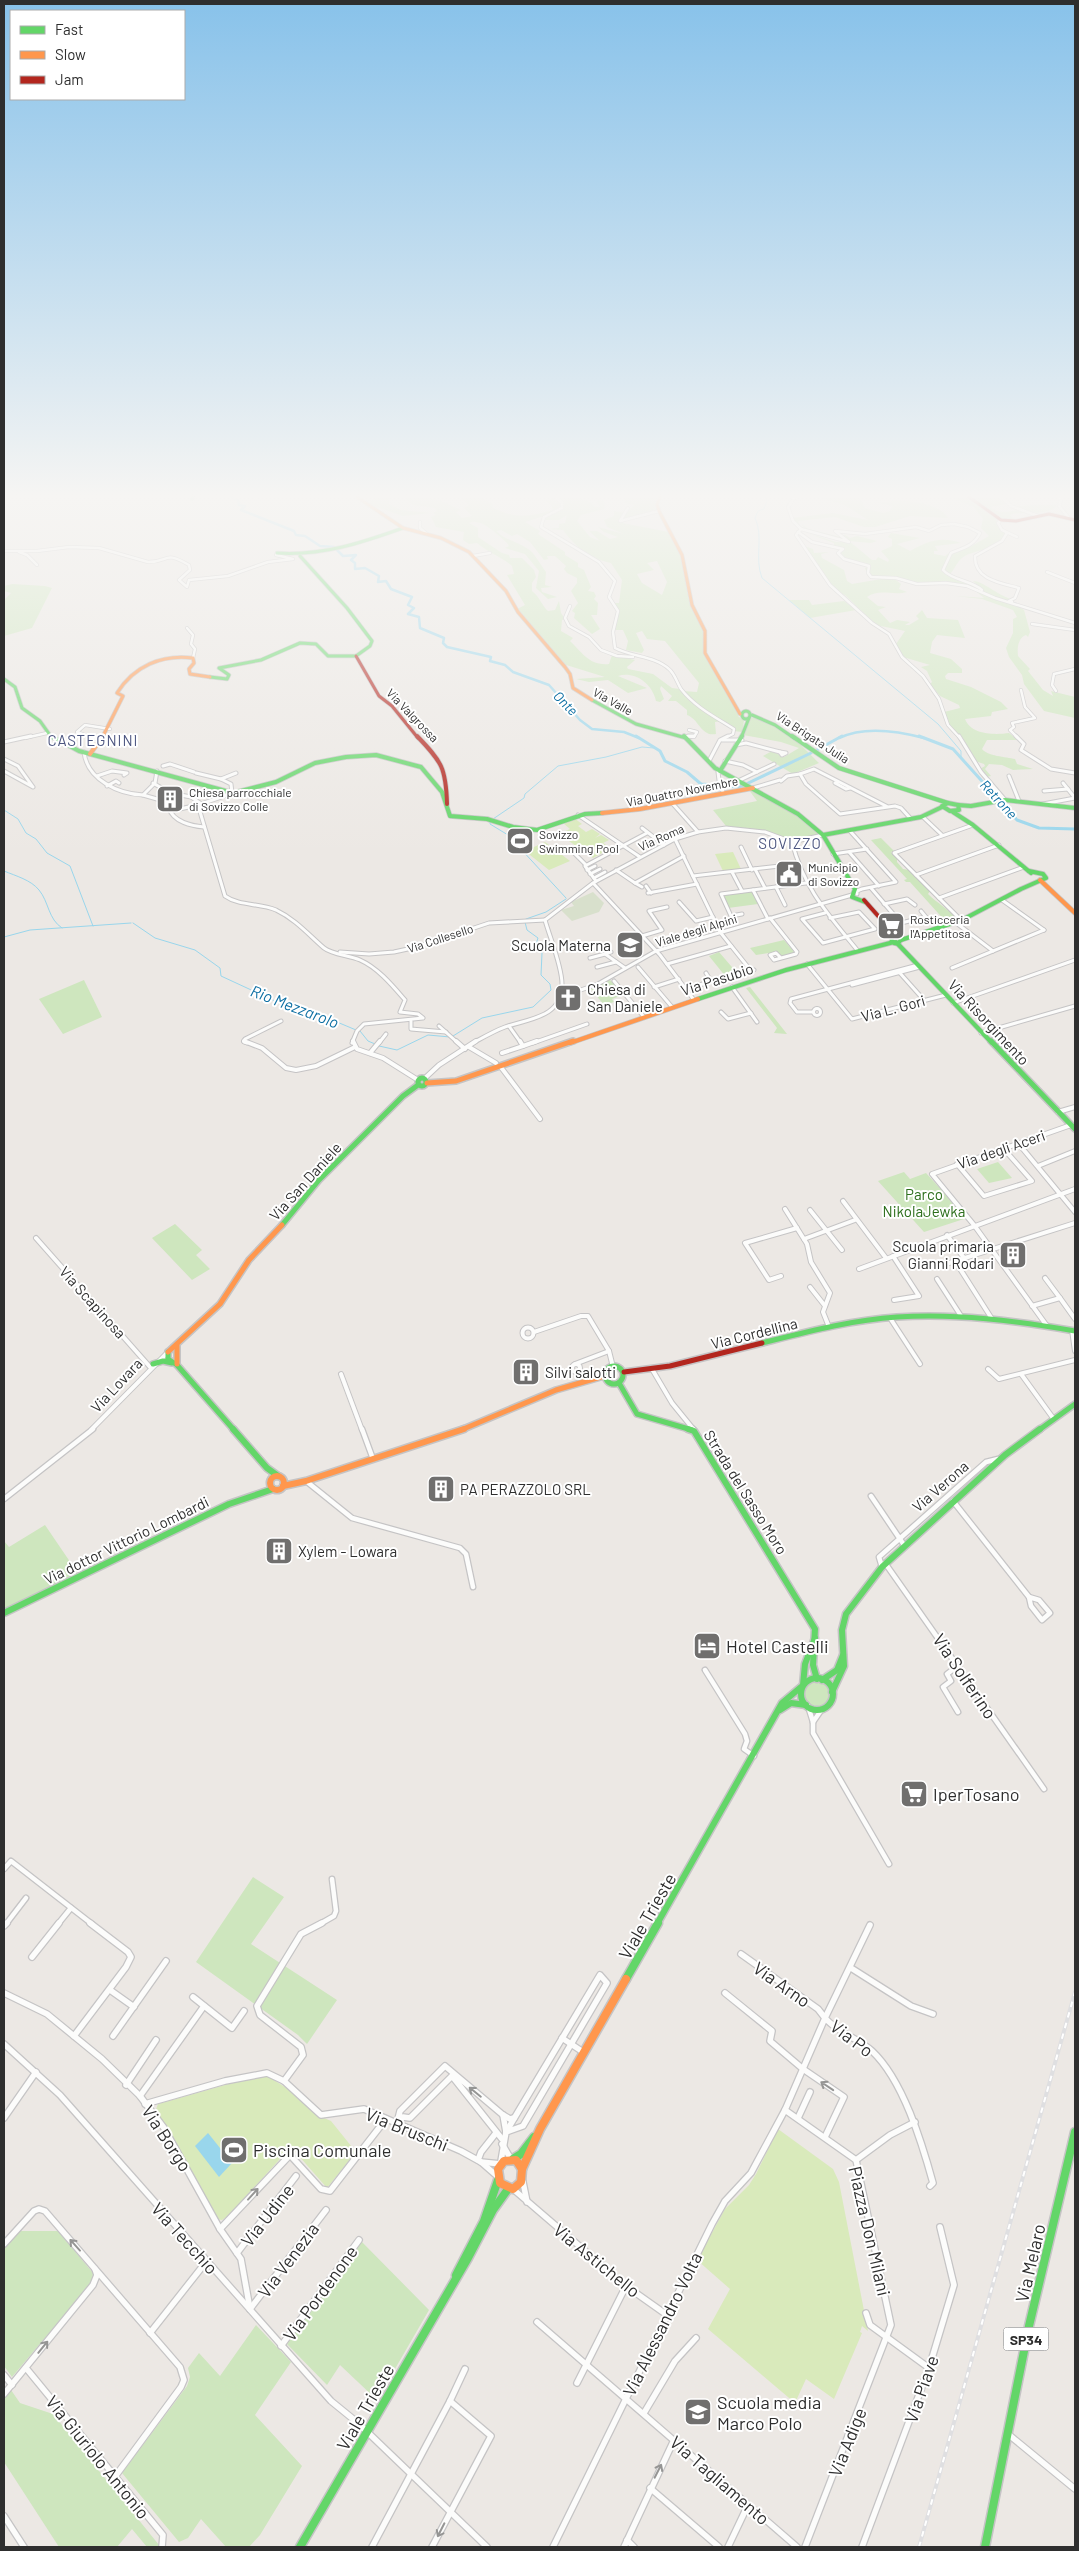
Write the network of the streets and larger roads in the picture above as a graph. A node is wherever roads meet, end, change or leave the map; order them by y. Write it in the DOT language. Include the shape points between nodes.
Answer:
graph roads {
  1 [pos="356,616"];
  2 [pos="521,616"];
  3 [pos="565,616"];
  4 [pos="617,616"];
  5 [pos="698,616"];
  6 [pos="864,616"];
  7 [pos="1053,616"];
  8 [pos="1075,623"];
  9 [pos="1032,624"];
  10 [pos="187,628"];
  11 [pos="1075,630"];
  12 [pos="356,656"];
  13 [pos="638,657"];
  14 [pos="193,658"];
  15 [pos="1075,669"];
  16 [pos="4,679"];
  17 [pos="931,688"];
  18 [pos="1021,690"];
  19 [pos="1056,691"];
  20 [pos="742,713"];
  21 [pos="750,718"];
  22 [pos="110,729"];
  23 [pos="689,730"];
  24 [pos="47,733"];
  25 [pos="684,736"];
  26 [pos="720,740"];
  27 [pos="102,741"];
  28 [pos="4,742"];
  29 [pos="741,742"];
  30 [pos="780,752"];
  31 [pos="87,753"];
  32 [pos="4,759"];
  33 [pos="710,761"];
  34 [pos="725,761"];
  35 [pos="774,764"];
  36 [pos="163,766"];
  37 [pos="157,771"];
  38 [pos="720,771"];
  39 [pos="4,772"];
  40 [pos="195,772"];
  41 [pos="757,772"];
  42 [pos="236,773"];
  43 [pos="1075,773"];
  44 [pos="800,774"];
  45 [pos="124,775"];
  46 [pos="97,776"];
  47 [pos="1009,776"];
  48 [pos="221,779"];
  49 [pos="740,780"];
  50 [pos="780,780"];
  51 [pos="119,783"];
  52 [pos="154,784"];
  53 [pos="1063,784"];
  54 [pos="108,786"];
  55 [pos="750,786"];
  56 [pos="721,788"];
  57 [pos="1068,789"];
  58 [pos="1044,791"];
  59 [pos="233,793"];
  60 [pos="142,795"];
  61 [pos="1075,798"];
  62 [pos="1002,800"];
  63 [pos="1019,801"];
  64 [pos="673,804"];
  65 [pos="1060,804"];
  66 [pos="199,805"];
  67 [pos="446,807"];
  68 [pos="888,807"];
  69 [pos="169,808"];
  70 [pos="951,808"];
  71 [pos="1075,808"];
  72 [pos="578,815"];
  73 [pos="923,817"];
  74 [pos="911,819"];
  75 [pos="973,825"];
  76 [pos="204,827"];
  77 [pos="642,828"];
  78 [pos="850,831"];
  79 [pos="698,832"];
  80 [pos="647,833"];
  81 [pos="823,836"];
  82 [pos="942,836"];
  83 [pos="675,840"];
  84 [pos="792,842"];
  85 [pos="664,845"];
  86 [pos="999,845"];
  87 [pos="623,846"];
  88 [pos="741,847"];
  89 [pos="867,850"];
  90 [pos="572,851"];
  91 [pos="849,852"];
  92 [pos="833,854"];
  93 [pos="684,856"];
  94 [pos="640,858"];
  95 [pos="797,864"];
  96 [pos="586,865"];
  97 [pos="595,866"];
  98 [pos="600,869"];
  99 [pos="1026,869"];
  100 [pos="587,870"];
  101 [pos="616,870"];
  102 [pos="754,870"];
  103 [pos="605,872"];
  104 [pos="732,872"];
  105 [pos="590,874"];
  106 [pos="916,875"];
  107 [pos="693,876"];
  108 [pos="594,878"];
  109 [pos="1039,878"];
  110 [pos="595,882"];
  111 [pos="635,883"];
  112 [pos="806,883"];
  113 [pos="697,884"];
  114 [pos="644,886"];
  115 [pos="878,886"];
  116 [pos="776,887"];
  117 [pos="765,888"];
  118 [pos="870,888"];
  119 [pos="752,890"];
  120 [pos="742,891"];
  121 [pos="650,893"];
  122 [pos="855,896"];
  123 [pos="939,898"];
  124 [pos="1002,900"];
  125 [pos="679,902"];
  126 [pos="884,904"];
  127 [pos="786,905"];
  128 [pos="818,905"];
  129 [pos="915,905"];
  130 [pos="667,906"];
  131 [pos="921,912"];
  132 [pos="1075,912"];
  133 [pos="825,913"];
  134 [pos="742,914"];
  135 [pos="713,917"];
  136 [pos="546,918"];
  137 [pos="830,918"];
  138 [pos="769,919"];
  139 [pos="961,920"];
  140 [pos="955,922"];
  141 [pos="720,932"];
  142 [pos="642,936"];
  143 [pos="846,938"];
  144 [pos="896,939"];
  145 [pos="731,946"];
  146 [pos="656,951"];
  147 [pos="858,951"];
  148 [pos="993,951"];
  149 [pos="335,952"];
  150 [pos="612,952"];
  151 [pos="604,954"];
  152 [pos="590,958"];
  153 [pos="781,958"];
  154 [pos="1075,960"];
  155 [pos="616,962"];
  156 [pos="667,964"];
  157 [pos="807,964"];
  158 [pos="746,966"];
  159 [pos="919,966"];
  160 [pos="596,967"];
  161 [pos="638,967"];
  162 [pos="625,968"];
  163 [pos="952,968"];
  164 [pos="899,972"];
  165 [pos="706,973"];
  166 [pos="736,974"];
  167 [pos="679,979"];
  168 [pos="614,981"];
  169 [pos="711,981"];
  170 [pos="654,987"];
  171 [pos="732,987"];
  172 [pos="686,989"];
  173 [pos="827,990"];
  174 [pos="559,995"];
  175 [pos="946,995"];
  176 [pos="694,1000"];
  177 [pos="924,1000"];
  178 [pos="953,1003"];
  179 [pos="1075,1006"];
  180 [pos="672,1007"];
  181 [pos="722,1012"];
  182 [pos="813,1012"];
  183 [pos="751,1014"];
  184 [pos="644,1017"];
  185 [pos="281,1021"];
  186 [pos="411,1021"];
  187 [pos="757,1022"];
  188 [pos="587,1024"];
  189 [pos="439,1026"];
  190 [pos="509,1026"];
  191 [pos="446,1032"];
  192 [pos="981,1033"];
  193 [pos="386,1034"];
  194 [pos="523,1046"];
  195 [pos="354,1047"];
  196 [pos="467,1048"];
  197 [pos="370,1053"];
  198 [pos="502,1053"];
  199 [pos="498,1064"];
  200 [pos="422,1082"];
  201 [pos="1075,1107"];
  202 [pos="1058,1112"];
  203 [pos="540,1119"];
  204 [pos="1070,1125"];
  205 [pos="1075,1130"];
  206 [pos="1018,1143"];
  207 [pos="1003,1148"];
  208 [pos="1075,1151"];
  209 [pos="957,1164"];
  210 [pos="1038,1166"];
  211 [pos="1075,1189"];
  212 [pos="1061,1194"];
  213 [pos="843,1201"];
  214 [pos="785,1208"];
  215 [pos="810,1210"];
  216 [pos="1075,1212"];
  217 [pos="855,1220"];
  218 [pos="1075,1224"];
  219 [pos="974,1225"];
  220 [pos="797,1228"];
  221 [pos="826,1230"];
  222 [pos="947,1235"];
  223 [pos="36,1238"];
  224 [pos="758,1239"];
  225 [pos="804,1239"];
  226 [pos="842,1250"];
  227 [pos="990,1250"];
  228 [pos="893,1256"];
  229 [pos="886,1258"];
  230 [pos="964,1258"];
  231 [pos="955,1261"];
  232 [pos="946,1264"];
  233 [pos="859,1269"];
  234 [pos="781,1276"];
  235 [pos="1045,1278"];
  236 [pos="237,1279"];
  237 [pos="937,1279"];
  238 [pos="810,1287"];
  239 [pos="1060,1298"];
  240 [pos="894,1300"];
  241 [pos="825,1306"];
  242 [pos="1032,1306"];
  243 [pos="961,1316"];
  244 [pos="890,1318"];
  245 [pos="992,1319"];
  246 [pos="1075,1319"];
  247 [pos="1047,1326"];
  248 [pos="829,1327"];
  249 [pos="1074,1331"];
  250 [pos="534,1332"];
  251 [pos="178,1344"];
  252 [pos="1075,1351"];
  253 [pos="168,1352"];
  254 [pos="609,1352"];
  255 [pos="176,1355"];
  256 [pos="1075,1360"];
  257 [pos="575,1364"];
  258 [pos="920,1364"];
  259 [pos="151,1365"];
  260 [pos="177,1365"];
  261 [pos="613,1367"];
  262 [pos="652,1369"];
  263 [pos="988,1369"];
  264 [pos="624,1372"];
  265 [pos="341,1374"];
  266 [pos="1021,1374"];
  267 [pos="604,1376"];
  268 [pos="619,1383"];
  269 [pos="1075,1404"];
  270 [pos="1053,1418"];
  271 [pos="694,1431"];
  272 [pos="1002,1458"];
  273 [pos="373,1459"];
  274 [pos="267,1468"];
  275 [pos="281,1478"];
  276 [pos="269,1481"];
  277 [pos="306,1481"];
  278 [pos="298,1482"];
  279 [pos="283,1486"];
  280 [pos="273,1489"];
  281 [pos="260,1492"];
  282 [pos="871,1496"];
  283 [pos="4,1499"];
  284 [pos="953,1501"];
  285 [pos="899,1539"];
  286 [pos="904,1545"];
  287 [pos="883,1565"];
  288 [pos="473,1587"];
  289 [pos="1029,1597"];
  290 [pos="4,1613"];
  291 [pos="816,1630"];
  292 [pos="843,1654"];
  293 [pos="959,1666"];
  294 [pos="705,1670"];
  295 [pos="819,1680"];
  296 [pos="802,1686"];
  297 [pos="832,1692"];
  298 [pos="807,1706"];
  299 [pos="822,1709"];
  300 [pos="958,1712"];
  301 [pos="775,1716"];
  302 [pos="813,1722"];
  303 [pos="754,1756"];
  304 [pos="1044,1789"];
  305 [pos="889,1864"];
  306 [pos="4,1869"];
  307 [pos="332,1879"];
  308 [pos="26,1898"];
  309 [pos="71,1908"];
  310 [pos="870,1925"];
  311 [pos="4,1926"];
  312 [pos="741,1954"];
  313 [pos="32,1958"];
  314 [pos="166,1961"];
  315 [pos="851,1968"];
  316 [pos="110,1990"];
  317 [pos="4,1993"];
  318 [pos="725,1994"];
  319 [pos="193,1997"];
  320 [pos="204,2006"];
  321 [pos="134,2007"];
  322 [pos="244,2011"];
  323 [pos="933,2014"];
  324 [pos="825,2018"];
  325 [pos="74,2036"];
  326 [pos="113,2036"];
  327 [pos="562,2038"];
  328 [pos="156,2040"];
  329 [pos="4,2044"];
  330 [pos="572,2045"];
  331 [pos="584,2053"];
  332 [pos="803,2069"];
  333 [pos="36,2072"];
  334 [pos="453,2075"];
  335 [pos="284,2081"];
  336 [pos="126,2085"];
  337 [pos="810,2092"];
  338 [pos="140,2096"];
  339 [pos="145,2104"];
  340 [pos="785,2110"];
  341 [pos="503,2115"];
  342 [pos="4,2118"];
  343 [pos="514,2118"];
  344 [pos="798,2118"];
  345 [pos="386,2119"];
  346 [pos="915,2122"];
  347 [pos="396,2123"];
  348 [pos="540,2129"];
  349 [pos="506,2132"];
  350 [pos="1075,2132"];
  351 [pos="496,2133"];
  352 [pos="825,2137"];
  353 [pos="492,2140"];
  354 [pos="502,2142"];
  355 [pos="512,2159"];
  356 [pos="856,2160"];
  357 [pos="480,2161"];
  358 [pos="501,2164"];
  359 [pos="522,2169"];
  360 [pos="296,2176"];
  361 [pos="523,2177"];
  362 [pos="498,2178"];
  363 [pos="930,2186"];
  364 [pos="510,2189"];
  365 [pos="528,2204"];
  366 [pos="326,2210"];
  367 [pos="940,2227"];
  368 [pos="220,2229"];
  369 [pos="359,2240"];
  370 [pos="4,2244"];
  371 [pos="237,2253"];
  372 [pos="206,2262"];
  373 [pos="95,2267"];
  374 [pos="454,2280"];
  375 [pos="107,2281"];
  376 [pos="93,2285"];
  377 [pos="626,2286"];
  378 [pos="250,2309"];
  379 [pos="866,2313"];
  380 [pos="667,2315"];
  381 [pos="537,2322"];
  382 [pos="150,2333"];
  383 [pos="888,2337"];
  384 [pos="696,2338"];
  385 [pos="281,2346"];
  386 [pos="587,2364"];
  387 [pos="26,2368"];
  388 [pos="929,2368"];
  389 [pos="465,2369"];
  390 [pos="4,2375"];
  391 [pos="577,2383"];
  392 [pos="12,2385"];
  393 [pos="4,2394"];
  394 [pos="626,2398"];
  395 [pos="450,2401"];
  396 [pos="644,2413"];
  397 [pos="366,2432"];
  398 [pos="1006,2432"];
  399 [pos="674,2440"];
  400 [pos="410,2474"];
  401 [pos="114,2478"];
  402 [pos="650,2488"];
  403 [pos="1075,2488"];
  404 [pos="748,2505"];
  405 [pos="450,2513"];
  406 [pos="4,2516"];
  407 [pos="625,2544"];
  408 [pos="24,2547"];
  409 [pos="162,2547"];
  410 [pos="300,2547"];
  411 [pos="372,2547"];
  412 [pos="432,2547"];
  413 [pos="487,2547"];
  414 [pos="553,2547"];
  415 [pos="634,2547"];
  416 [pos="719,2547"];
  417 [pos="728,2547"];
  418 [pos="797,2547"];
  419 [pos="805,2547"];
  420 [pos="862,2547"];
  421 [pos="985,2547"];
  1 -- 12 [label="street" via="372,641"];
  2 -- 25 [label="street, Via Valle" via="570,674 573,688 578,693 636,724"];
  3 -- 13 [label="street" via="568,625 589,638 599,649 617,656"];
  4 -- 13 [label="street" via="614,646"];
  5 -- 20 [label="street" via="705,631 705,653"];
  6 -- 17 [label="street" via="889,634 900,655 915,666"];
  7 -- 8 [label="street"];
  9 -- 11 [label="street"];
  10 -- 14 [label="street" via="193,635"];
  12 -- 14 [label="street" via="328,656 316,644 300,643 261,660 219,668 229,675 228,679 190,674"];
  12 -- 67 [label="street, Via Valgrossa" via="380,697 394,707 404,723 443,762 448,788"];
  13 -- 26 [label="street" via="659,662 671,670 680,688 695,705 734,729 733,734"];
  14 -- 22 [label="street" via="179,655 157,659 122,684 117,693 123,696"];
  15 -- 19 [label="street" via="1054,674 1052,685"];
  16 -- 24 [label="street" via="15,686 22,708 40,721"];
  17 -- 62 [label="street" via="941,702 948,726 962,740"];
  18 -- 43 [label="street" via="1025,707 1034,720 1012,723 1014,727 1010,730 1024,744 1021,750 1051,769"];
  20 -- 21 [label="street"];
  20 -- 21 [label="street, Via Brigata Julia"];
  21 -- 29 [label="street"];
  21 -- 70 [label="street, Via Brigata Julia" via="762,718 782,728 836,767 924,793"];
  22 -- 27 [label="street"];
  22 -- 27 [label="street" via="85,725 78,732"];
  23 -- 25 [label="street" via="698,732 694,737"];
  24 -- 28 [label="street"];
  24 -- 31 [label="street" via="58,742"];
  25 -- 33 [label="street, Via Valle"];
  26 -- 29 [label="street"];
  26 -- 33 [label="street"];
  27 -- 31 [label="street"];
  29 -- 30 [label="street"];
  29 -- 34 [label="street"];
  31 -- 37 [label="street"];
  31 -- 46 [label="street" via="84,757"];
  32 -- 39 [label="street" via="18,766 33,787"];
  33 -- 38 [label="street, Via Valle"];
  34 -- 38 [label="street"];
  34 -- 41 [label="street" via="743,764"];
  35 -- 41 [label="street"];
  36 -- 40 [label="street" via="170,764"];
  37 -- 52 [label="street"];
  37 -- 59 [label="street"];
  38 -- 49 [label="street"];
  38 -- 56 [label="street"];
  40 -- 48 [label="street"];
  41 -- 49 [label="street"];
  42 -- 48 [label="street"];
  44 -- 50 [label="street"];
  44 -- 68 [label="street" via="814,769"];
  44 -- 68 [label="street" via="806,784 842,815"];
  45 -- 46 [label="street" via="127,773 108,771"];
  46 -- 54 [label="street"];
  47 -- 63 [label="street"];
  48 -- 59 [label="street" via="231,784"];
  49 -- 55 [label="street"];
  50 -- 55 [label="street"];
  51 -- 54 [label="street"];
  52 -- 60 [label="street"];
  52 -- 66 [label="street" via="173,794 196,798"];
  53 -- 57 [label="street"];
  54 -- 60 [label="street" via="126,794"];
  55 -- 56 [label="street, Via Quattro Novembre"];
  55 -- 81 [label="street" via="798,814"];
  56 -- 64 [label="street, Via Quattro Novembre"];
  57 -- 58 [label="street"];
  57 -- 61 [label="street"];
  59 -- 66 [label="street"];
  59 -- 67 [label="street" via="276,782 315,763 369,755 421,767 442,792"];
  60 -- 69 [label="street" via="164,801"];
  61 -- 65 [label="street"];
  62 -- 63 [label="street"];
  62 -- 70 [label="street"];
  63 -- 65 [label="street"];
  64 -- 72 [label="street, Via Quattro Novembre" via="633,812"];
  64 -- 79 [label="street"];
  65 -- 71 [label="street"];
  66 -- 69 [label="street" via="175,810"];
  66 -- 76 [label="street"];
  67 -- 72 [label="street, Via Quattro Novembre" via="454,818 487,819 530,830 542,829"];
  68 -- 74 [label="street" via="901,808"];
  69 -- 76 [label="street" via="189,826"];
  70 -- 73 [label="street"];
  70 -- 75 [label="street"];
  72 -- 87 [label="street"];
  73 -- 74 [label="street"];
  73 -- 82 [label="street"];
  74 -- 78 [label="street"];
  75 -- 82 [label="street"];
  75 -- 86 [label="street"];
  76 -- 149 [label="street" via="225,896 277,911 309,932 325,949"];
  77 -- 80 [label="street"];
  78 -- 81 [label="street"];
  78 -- 89 [label="street"];
  79 -- 83 [label="street, Via Roma"];
  79 -- 84 [label="street, Via Roma" via="726,828 765,832"];
  80 -- 85 [label="street"];
  80 -- 87 [label="street"];
  81 -- 84 [label="street"];
  81 -- 92 [label="street"];
  82 -- 106 [label="street" via="894,853"];
  83 -- 85 [label="street, Via Roma"];
  83 -- 93 [label="street"];
  84 -- 95 [label="street"];
  85 -- 94 [label="street, Via Roma"];
  86 -- 99 [label="street"];
  86 -- 106 [label="street"];
  87 -- 94 [label="street"];
  87 -- 96 [label="street"];
  88 -- 102 [label="street"];
  89 -- 91 [label="street"];
  89 -- 115 [label="street" via="896,882"];
  90 -- 96 [label="street"];
  91 -- 92 [label="street"];
  91 -- 115 [label="street"];
  92 -- 122 [label="street" via="855,889"];
  93 -- 107 [label="street"];
  93 -- 111 [label="street"];
  94 -- 101 [label="street, Via Roma"];
  95 -- 102 [label="street"];
  95 -- 112 [label="street"];
  96 -- 100 [label="street"];
  97 -- 100 [label="street"];
  98 -- 105 [label="street"];
  99 -- 109 [label="street"];
  99 -- 123 [label="street"];
  100 -- 105 [label="street"];
  101 -- 110 [label="street, Via Roma"];
  101 -- 111 [label="street"];
  102 -- 104 [label="street"];
  102 -- 117 [label="street"];
  103 -- 108 [label="street"];
  104 -- 107 [label="street"];
  104 -- 120 [label="street"];
  105 -- 108 [label="street"];
  106 -- 123 [label="street"];
  107 -- 113 [label="street"];
  108 -- 110 [label="street"];
  109 -- 124 [label="street, Via Pasubio"];
  109 -- 132 [label="street"];
  110 -- 136 [label="street, Via Roma"];
  110 -- 142 [label="street"];
  111 -- 114 [label="street"];
  112 -- 116 [label="street"];
  112 -- 128 [label="street"];
  113 -- 121 [label="street"];
  113 -- 135 [label="street"];
  114 -- 121 [label="street"];
  115 -- 118 [label="street"];
  116 -- 117 [label="street"];
  116 -- 127 [label="street"];
  117 -- 119 [label="street"];
  118 -- 122 [label="street" via="857,891"];
  118 -- 126 [label="street"];
  119 -- 120 [label="street"];
  119 -- 138 [label="street"];
  120 -- 134 [label="street" via="721,894 731,916"];
  122 -- 128 [label="street, Viale degli Alpini"];
  122 -- 144 [label="street, Viale degli Alpini" via="865,902"];
  123 -- 139 [label="street"];
  124 -- 139 [label="street, Via Pasubio"];
  124 -- 148 [label="street" via="1044,930"];
  125 -- 135 [label="street" via="696,920"];
  126 -- 129 [label="street" via="907,899"];
  126 -- 131 [label="street" via="901,923 926,917"];
  128 -- 133 [label="street"];
  128 -- 138 [label="street, Viale degli Alpini"];
  130 -- 142 [label="street" via="649,912 662,930"];
  133 -- 137 [label="street"];
  133 -- 143 [label="street" via="802,920 822,944"];
  135 -- 141 [label="street"];
  136 -- 149 [label="street, Via Collesello" via="489,923 394,952"];
  136 -- 174 [label="street" via="546,930 560,972 562,990"];
  137 -- 143 [label="street"];
  137 -- 143 [label="street" via="859,912 875,930"];
  138 -- 141 [label="street, Viale degli Alpini"];
  138 -- 153 [label="street" via="797,952"];
  139 -- 140 [label="street, Via Pasubio"];
  140 -- 144 [label="street, Via Pasubio" via="919,935"];
  140 -- 148 [label="street"];
  141 -- 145 [label="street"];
  141 -- 146 [label="street, Viale degli Alpini"];
  142 -- 146 [label="street"];
  143 -- 147 [label="street"];
  144 -- 147 [label="street, Via Pasubio"];
  144 -- 159 [label="street, Via Risorgimento"];
  145 -- 156 [label="street"];
  145 -- 158 [label="street"];
  146 -- 156 [label="street"];
  146 -- 162 [label="street, Viale degli Alpini"];
  147 -- 157 [label="street, Via Pasubio"];
  148 -- 163 [label="street"];
  149 -- 186 [label="street" via="356,957 389,981 405,1000 400,1012 418,1014 423,1018"];
  150 -- 151 [label="street"];
  151 -- 152 [label="street"];
  151 -- 155 [label="street"];
  154 -- 178 [label="street"];
  155 -- 160 [label="street"];
  155 -- 162 [label="street"];
  156 -- 167 [label="street"];
  157 -- 171 [label="street, Via Pasubio"];
  157 -- 173 [label="street, Via L. Gori"];
  159 -- 164 [label="street"];
  159 -- 175 [label="street, Via Risorgimento"];
  161 -- 170 [label="street"];
  162 -- 174 [label="street, Viale degli Alpini" via="595,986"];
  164 -- 173 [label="street"];
  164 -- 177 [label="street"];
  165 -- 169 [label="street"];
  166 -- 169 [label="street"];
  167 -- 170 [label="street"];
  167 -- 172 [label="street"];
  168 -- 184 [label="street"];
  169 -- 172 [label="street"];
  170 -- 180 [label="street"];
  171 -- 176 [label="street, Via Pasubio"];
  171 -- 183 [label="street"];
  172 -- 176 [label="street"];
  173 -- 177 [label="street, Via L. Gori" via="852,1019"];
  173 -- 182 [label="street" via="790,1001 797,1012"];
  174 -- 190 [label="street, Via San Daniele" via="544,1015"];
  175 -- 177 [label="street, Via L. Gori"];
  175 -- 178 [label="street, Via Risorgimento"];
  176 -- 180 [label="street, Via Pasubio"];
  178 -- 192 [label="street, Via Risorgimento"];
  179 -- 192 [label="street"];
  180 -- 184 [label="street, Via Pasubio"];
  181 -- 183 [label="street" via="728,1019"];
  183 -- 187 [label="street"];
  184 -- 199 [label="street, Via Pasubio"];
  185 -- 195 [label="street" via="244,1042 266,1050 284,1067 301,1070 312,1068"];
  186 -- 191 [label="street" via="411,1029"];
  186 -- 195 [label="street" via="363,1025 352,1043"];
  188 -- 194 [label="street"];
  189 -- 191 [label="street"];
  190 -- 194 [label="street"];
  190 -- 196 [label="street, Via San Daniele"];
  191 -- 196 [label="street"];
  192 -- 202 [label="street, Via Risorgimento"];
  193 -- 197 [label="street"];
  194 -- 198 [label="street"];
  195 -- 197 [label="street"];
  196 -- 199 [label="street"];
  196 -- 200 [label="street, Via San Daniele" via="434,1067"];
  197 -- 200 [label="street"];
  199 -- 200 [label="street, Via Pasubio" via="456,1081"];
  199 -- 203 [label="street"];
  200 -- 236 [label="street, Via San Daniele" via="403,1096 318,1180 249,1260"];
  201 -- 202 [label="street"];
  202 -- 204 [label="street, Via Risorgimento"];
  204 -- 205 [label="street, Via Risorgimento"];
  204 -- 206 [label="street, Via degli Aceri"];
  206 -- 207 [label="street, Via degli Aceri"];
  206 -- 210 [label="street"];
  207 -- 209 [label="street, Via degli Aceri"];
  207 -- 209 [label="street" via="1032,1181 984,1196"];
  208 -- 210 [label="street"];
  209 -- 219 [label="street, Via degli Aceri" via="932,1174"];
  210 -- 212 [label="street"];
  211 -- 212 [label="street"];
  212 -- 216 [label="street"];
  212 -- 219 [label="street"];
  213 -- 217 [label="street"];
  214 -- 220 [label="street"];
  215 -- 221 [label="street"];
  217 -- 221 [label="street"];
  217 -- 229 [label="street"];
  218 -- 227 [label="street"];
  219 -- 222 [label="street"];
  219 -- 227 [label="street"];
  220 -- 224 [label="street"];
  220 -- 225 [label="street"];
  221 -- 225 [label="street"];
  221 -- 226 [label="street"];
  222 -- 228 [label="street"];
  222 -- 230 [label="street"];
  223 -- 259 [label="street, Via Scapinosa"];
  224 -- 234 [label="street" via="745,1243 768,1280"];
  225 -- 241 [label="street" via="811,1262 830,1293"];
  227 -- 230 [label="street"];
  227 -- 242 [label="street"];
  228 -- 229 [label="street"];
  228 -- 240 [label="street" via="919,1296"];
  229 -- 233 [label="street"];
  230 -- 231 [label="street"];
  231 -- 232 [label="street"];
  231 -- 245 [label="street"];
  235 -- 239 [label="street"];
  236 -- 251 [label="street, Via Lovara" via="210,1314"];
  237 -- 243 [label="street"];
  238 -- 241 [label="street"];
  239 -- 242 [label="street"];
  239 -- 246 [label="street"];
  241 -- 248 [label="street" via="824,1315"];
  242 -- 247 [label="street"];
  243 -- 244 [label="street, Via Cordellina"];
  243 -- 245 [label="street, Via Cordellina"];
  244 -- 248 [label="street, Via Cordellina"];
  244 -- 258 [label="street"];
  245 -- 247 [label="street, Via Cordellina"];
  247 -- 249 [label="street, Via Cordellina"];
  248 -- 262 [label="street, Via Cordellina"];
  249 -- 252 [label="street"];
  250 -- 254 [label="street" via="588,1316"];
  251 -- 253 [label="street, Via Lovara"];
  251 -- 255 [label="street"];
  253 -- 255 [label="street"];
  253 -- 259 [label="street, Via Lovara"];
  253 -- 260 [label="street" via="168,1359"];
  254 -- 257 [label="street"];
  254 -- 261 [label="street"];
  255 -- 260 [label="street"];
  256 -- 266 [label="street"];
  259 -- 260 [label="street" via="163,1361"];
  259 -- 283 [label="street, Via Lovara" via="106,1417"];
  260 -- 274 [label="street"];
  261 -- 264 [label="street"];
  261 -- 267 [label="street" via="606,1370"];
  262 -- 264 [label="street, Via Cordellina"];
  262 -- 271 [label="street, Strada del Sasso Moro" via="667,1396"];
  263 -- 266 [label="street" via="999,1379"];
  264 -- 268 [label="street"];
  265 -- 273 [label="street"];
  266 -- 270 [label="street"];
  267 -- 268 [label="street" via="611,1384"];
  267 -- 273 [label="street" via="556,1390 455,1433"];
  268 -- 271 [label="street" via="637,1414"];
  269 -- 270 [label="street, Via Verona"];
  270 -- 272 [label="street, Via Verona"];
  271 -- 291 [label="street, Strada del Sasso Moro"];
  272 -- 284 [label="street, Via Verona"];
  272 -- 285 [label="street, Via Verona" via="986,1462"];
  273 -- 277 [label="street"];
  274 -- 275 [label="street"];
  274 -- 276 [label="street"];
  275 -- 276 [label="street"];
  275 -- 278 [label="street"];
  275 -- 279 [label="street"];
  276 -- 280 [label="street"];
  276 -- 281 [label="street, Via dottor Vittorio Lombardi"];
  277 -- 278 [label="street"];
  277 -- 288 [label="street" via="352,1518 460,1548 466,1554"];
  278 -- 279 [label="street"];
  279 -- 280 [label="street, Via dottor Vittorio Lombardi"];
  280 -- 281 [label="street, Via dottor Vittorio Lombardi"];
  281 -- 290 [label="street, Via dottor Vittorio Lombardi"];
  282 -- 285 [label="street"];
  284 -- 286 [label="street, Via Verona"];
  284 -- 289 [label="street"];
  285 -- 286 [label="street"];
  285 -- 287 [label="street, Via Verona" via="879,1557"];
  286 -- 287 [label="street, Via Verona"];
  287 -- 292 [label="street, Via Verona" via="846,1614 842,1630"];
  287 -- 293 [label="street, Via Solferino"];
  289 -- 289 [label="street" via="1029,1604 1042,1620 1047,1618 1050,1614 1041,1602"];
  291 -- 295 [label="street" via="817,1644 811,1664"];
  291 -- 296 [label="street"];
  292 -- 295 [label="street, Viale Trieste" via="836,1670"];
  292 -- 297 [label="street" via="844,1666"];
  293 -- 300 [label="street" via="947,1674 951,1681 942,1687"];
  293 -- 304 [label="street, Via Solferino"];
  294 -- 303 [label="street" via="745,1734 748,1742 744,1749"];
  295 -- 296 [label="street, Viale Trieste" via="807,1681"];
  295 -- 297 [label="street"];
  296 -- 298 [label="street" via="802,1698"];
  296 -- 301 [label="street, Viale Trieste" via="782,1703"];
  297 -- 299 [label="street" via="830,1704"];
  298 -- 299 [label="street, Viale Trieste"];
  298 -- 301 [label="street, Viale Trieste" via="787,1704"];
  298 -- 302 [label="street"];
  299 -- 302 [label="street"];
  301 -- 303 [label="street, Viale Trieste"];
  302 -- 305 [label="street" via="813,1733"];
  303 -- 331 [label="street, Viale Trieste"];
  306 -- 309 [label="street" via="11,1861"];
  307 -- 335 [label="street" via="334,1916 301,1934 257,2006 260,2015 301,2047 303,2055"];
  308 -- 311 [label="street"];
  309 -- 313 [label="street"];
  309 -- 316 [label="street" via="131,1957"];
  310 -- 315 [label="street, Via Po"];
  312 -- 324 [label="street, Via Arno" via="818,2009"];
  314 -- 321 [label="street"];
  315 -- 323 [label="street" via="911,2006"];
  315 -- 324 [label="street, Via Po"];
  316 -- 321 [label="street"];
  316 -- 325 [label="street"];
  317 -- 325 [label="street, Via Borgo" via="47,2014"];
  318 -- 332 [label="street" via="772,2031 770,2041"];
  319 -- 320 [label="street"];
  320 -- 322 [label="street" via="232,2028"];
  320 -- 338 [label="street"];
  321 -- 326 [label="street"];
  324 -- 332 [label="street, Via Arno"];
  324 -- 346 [label="street, Via Po" via="832,2026 872,2050"];
  325 -- 336 [label="street, Via Borgo"];
  327 -- 330 [label="street"];
  327 -- 330 [label="street" via="600,1975 607,1984"];
  327 -- 343 [label="street"];
  328 -- 336 [label="street"];
  329 -- 333 [label="street, Via Tecchio"];
  330 -- 331 [label="street"];
  330 -- 349 [label="street" via="523,2126"];
  331 -- 348 [label="street, Viale Trieste"];
  332 -- 340 [label="street, Via Arno"];
  352 -- 332 [label="street, one-way" via="844,2097"];
  333 -- 342 [label="street"];
  333 -- 372 [label="street, Via Tecchio" via="60,2095"];
  341 -- 334 [label="street, one-way"];
  334 -- 347 [label="street" via="410,2118 403,2117"];
  334 -- 347 [label="street" via="445,2066 400,2111"];
  334 -- 351 [label="street"];
  335 -- 339 [label="street, Via Bruschi" via="267,2073 257,2074"];
  335 -- 345 [label="street, Via Bruschi" via="321,2115 364,2110"];
  336 -- 338 [label="street, Via Borgo"];
  337 -- 344 [label="street"];
  338 -- 339 [label="street, Via Borgo"];
  339 -- 368 [label="street, Via Borgo" via="164,2128"];
  340 -- 344 [label="street, Piazza Don Milani"];
  340 -- 380 [label="street, Via Alessandro Volta" via="751,2173 716,2216"];
  341 -- 343 [label="street"];
  341 -- 349 [label="street"];
  343 -- 349 [label="street"];
  344 -- 352 [label="street, Piazza Don Milani"];
  345 -- 347 [label="street, Via Bruschi"];
  368 -- 345 [label="street, one-way" via="290,2155 321,2189 330,2191"];
  346 -- 356 [label="street" via="890,2135"];
  346 -- 363 [label="street, Via Po" via="933,2183"];
  347 -- 357 [label="street, Via Bruschi"];
  348 -- 355 [label="street, Viale Trieste" via="521,2154"];
  348 -- 359 [label="street, Viale Trieste"];
  349 -- 354 [label="street"];
  350 -- 398 [label="street, Via Melaro / SP34"];
  351 -- 353 [label="street"];
  351 -- 354 [label="street"];
  352 -- 356 [label="street, Piazza Don Milani"];
  353 -- 354 [label="street"];
  353 -- 357 [label="street" via="481,2152"];
  354 -- 355 [label="street"];
  354 -- 358 [label="street"];
  355 -- 358 [label="street"];
  355 -- 359 [label="street"];
  356 -- 383 [label="street, Piazza Don Milani" via="891,2325"];
  357 -- 358 [label="street, Via Bruschi"];
  357 -- 362 [label="street, Via Bruschi"];
  358 -- 362 [label="street"];
  359 -- 361 [label="street"];
  360 -- 371 [label="street, Via Udine"];
  361 -- 364 [label="street" via="519,2185"];
  361 -- 365 [label="street"];
  362 -- 364 [label="street" via="502,2186"];
  362 -- 374 [label="street, Viale Trieste" via="484,2221 460,2262"];
  364 -- 365 [label="street, Via Astichello"];
  364 -- 374 [label="street, Viale Trieste" via="498,2202"];
  365 -- 377 [label="street, Via Astichello"];
  366 -- 378 [label="street, Via Venezia"];
  367 -- 388 [label="street, Via Piave" via="954,2285"];
  368 -- 371 [label="street, Via Borgo"];
  369 -- 385 [label="street, Via Pordenone"];
  373 -- 370 [label="street, one-way" via="45,2211 39,2209"];
  371 -- 378 [label="street, Via Borgo" via="244,2270"];
  372 -- 378 [label="street, Via Tecchio"];
  372 -- 382 [label="street"];
  373 -- 375 [label="street"];
  373 -- 376 [label="street" via="97,2275"];
  374 -- 397 [label="street, Viale Trieste"];
  375 -- 376 [label="street" via="101,2280"];
  375 -- 382 [label="street"];
  387 -- 376 [label="street, one-way"];
  377 -- 380 [label="street, Via Astichello"];
  377 -- 386 [label="street"];
  378 -- 385 [label="street, Via Tecchio"];
  379 -- 383 [label="street" via="870,2325"];
  380 -- 394 [label="street, Via Alessandro Volta"];
  381 -- 386 [label="street, Via Tagliamento"];
  382 -- 401 [label="street" via="180,2367 184,2380"];
  383 -- 388 [label="street"];
  383 -- 419 [label="street, Via Adige"];
  384 -- 396 [label="street" via="675,2361"];
  385 -- 397 [label="street, Via Tecchio" via="331,2401"];
  386 -- 391 [label="street"];
  386 -- 394 [label="street, Via Tagliamento"];
  387 -- 392 [label="street"];
  387 -- 401 [label="street, Via Giuriolo Antonio"];
  388 -- 420 [label="street, Via Piave"];
  389 -- 395 [label="street"];
  390 -- 392 [label="street"];
  392 -- 393 [label="street"];
  394 -- 396 [label="street, Via Tagliamento"];
  394 -- 414 [label="street, Via Alessandro Volta"];
  395 -- 400 [label="street"];
  395 -- 405 [label="street" via="491,2436"];
  396 -- 399 [label="street, Via Tagliamento"];
  397 -- 400 [label="street, Via Tecchio"];
  397 -- 410 [label="street, Viale Trieste"];
  398 -- 403 [label="street"];
  398 -- 421 [label="street, Via Melaro / SP34"];
  402 -- 399 [label="street, one-way"];
  399 -- 404 [label="street, Via Tagliamento"];
  400 -- 405 [label="street, Via Tecchio"];
  400 -- 411 [label="street"];
  401 -- 409 [label="street, Via Giuriolo Antonio" via="163,2535"];
  402 -- 407 [label="street"];
  402 -- 416 [label="street"];
  404 -- 417 [label="street"];
  404 -- 418 [label="street, Via Tagliamento"];
  405 -- 412 [label="street, one-way"];
  405 -- 413 [label="street, Via Tecchio"];
  406 -- 408 [label="street"];
  407 -- 415 [label="street"];
}
